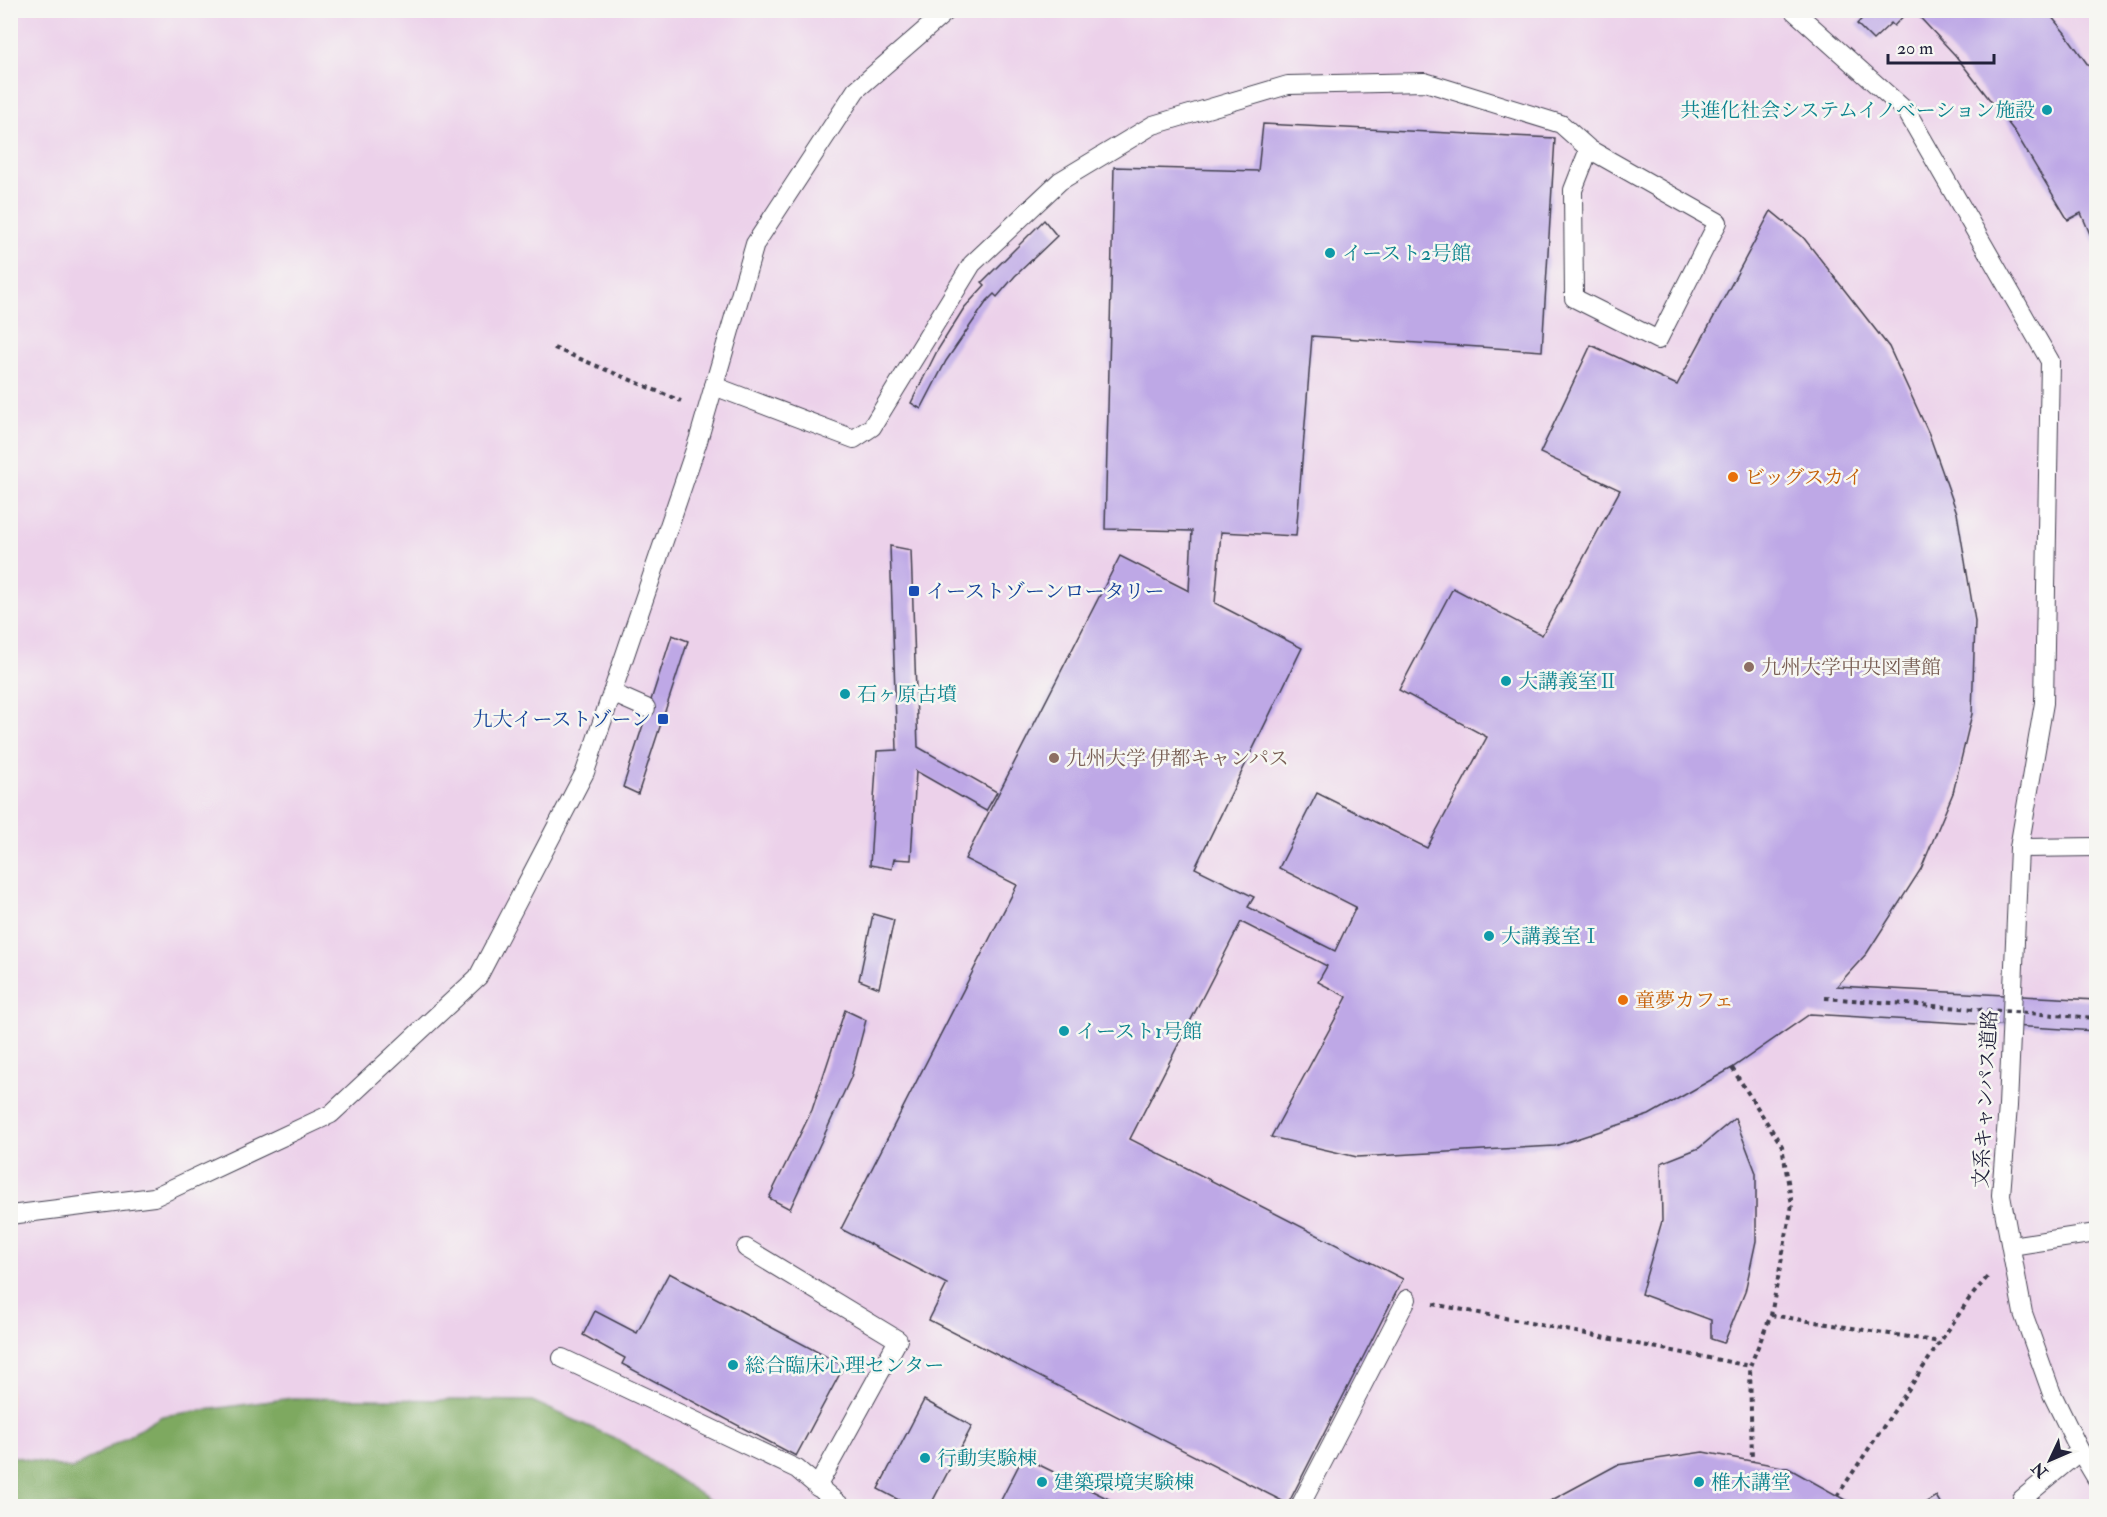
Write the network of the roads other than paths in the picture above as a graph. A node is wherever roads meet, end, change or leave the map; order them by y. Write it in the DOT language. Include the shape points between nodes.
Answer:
graph roads {
  1 [pos="948,10"];
  2 [pos="1793,10"];
  3 [pos="1589,149"];
  4 [pos="714,386"];
  5 [pos="612,693"];
  6 [pos="646,708"];
  7 [pos="2097,847"];
  8 [pos="2019,848"];
  9 [pos="10,1215"];
  10 [pos="2097,1233"];
  11 [pos="2011,1246"];
  12 [pos="746,1248"];
  13 [pos="1407,1299"];
  14 [pos="562,1358"];
  15 [pos="2080,1451"];
  16 [pos="2097,1478"];
  17 [pos="817,1487"];
  18 [pos="841,1506"];
  19 [pos="1300,1506"];
  20 [pos="2024,1506"];
  1 -- 4 [label="lane" via="856,90 755,244"];
  2 -- 8 [label="lane, 文系キャンパス道路" via="1907,112 2050,361 2044,703"];
  3 -- 3 [label="lane" via="1718,222 1658,340 1574,298 1573,190"];
  3 -- 4 [label="lane" via="1561,124 1425,82 1288,85 1153,125 1060,181 972,264 872,427 854,439"];
  4 -- 5 [label="lane"];
  5 -- 6 [label="lane"];
  5 -- 9 [label="lane" via="585,772 478,977 331,1114 154,1197"];
  7 -- 8 [label="lane"];
  8 -- 11 [label="lane, 文系キャンパス道路" via="2001,1195"];
  10 -- 11 [label="lane"];
  11 -- 15 [label="lane, 文系キャンパス道路" via="2023,1313 2052,1394"];
  12 -- 17 [label="lane" via="898,1340"];
  13 -- 19 [label="lane"];
  14 -- 17 [label="lane" via="797,1469"];
  15 -- 16 [label="lane, 文系キャンパス道路"];
  15 -- 20 [label="lane" via="2022,1499"];
  17 -- 18 [label="lane"];
}
